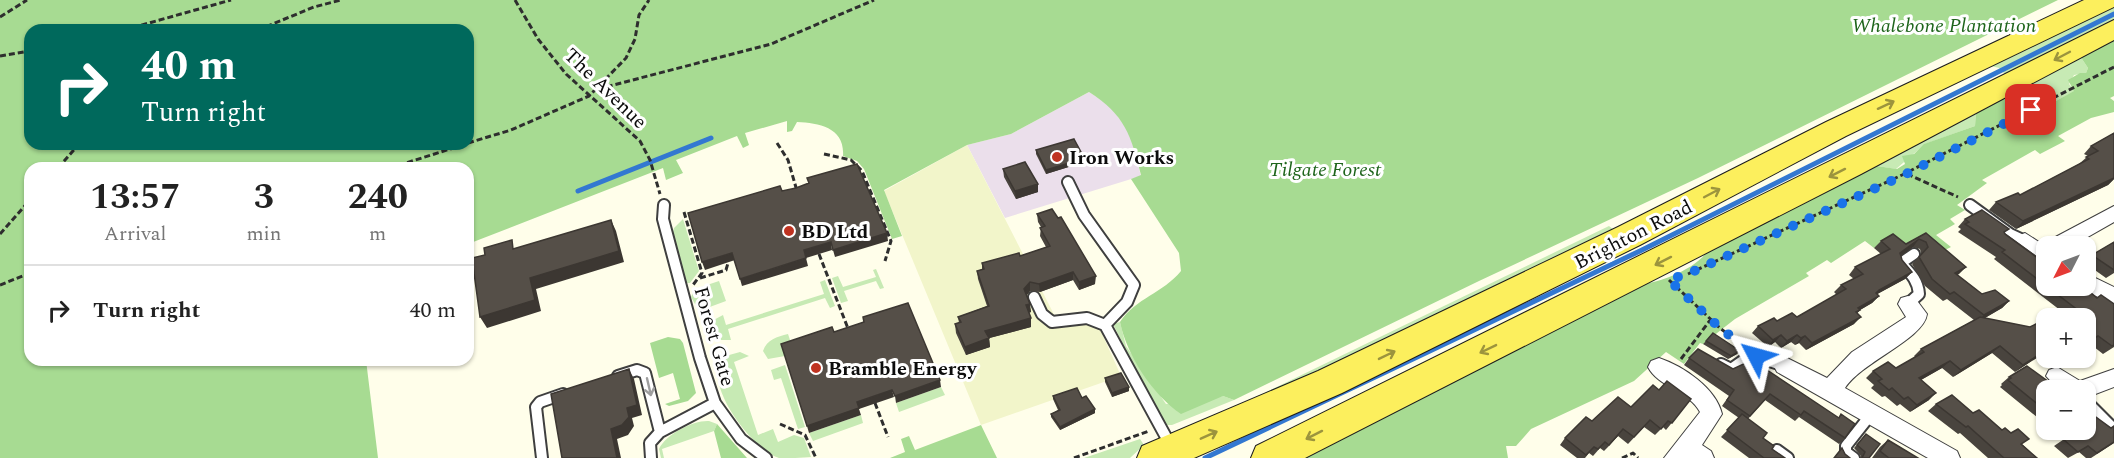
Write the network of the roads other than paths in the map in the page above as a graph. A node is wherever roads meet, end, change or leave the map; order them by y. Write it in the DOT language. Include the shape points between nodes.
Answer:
graph roads {
  1 [pos="2106,0"];
  2 [pos="2114,28"];
  3 [pos="1068,182"];
  4 [pos="664,205"];
  5 [pos="1970,205"];
  6 [pos="2114,213"];
  7 [pos="2074,236"];
  8 [pos="2025,241"];
  9 [pos="2036,246"];
  10 [pos="1914,254"];
  11 [pos="2096,287"];
  12 [pos="1034,297"];
  13 [pos="2114,297"];
  14 [pos="1908,304"];
  15 [pos="1105,325"];
  16 [pos="1696,348"];
  17 [pos="1785,366"];
  18 [pos="1664,370"];
  19 [pos="2057,376"];
  20 [pos="2114,378"];
  21 [pos="2062,380"];
  22 [pos="603,381"];
  23 [pos="2096,385"];
  24 [pos="580,388"];
  25 [pos="1831,391"];
  26 [pos="715,403"];
  27 [pos="2096,411"];
  28 [pos="1872,413"];
  29 [pos="2114,429"];
  30 [pos="660,432"];
  31 [pos="1164,447"];
  32 [pos="1688,454"];
  33 [pos="542,458"];
  34 [pos="651,458"];
  35 [pos="766,458"];
  36 [pos="1269,458"];
  37 [pos="1854,458"];
  38 [pos="1949,458"];
  31 -- 1 [label="main road, Brighton Road, one-way" via="1330,382 1513,294 1836,129"];
  2 -- 36 [label="main road, Brighton Road, one-way" via="1840,171"];
  3 -- 15 [label="lane" via="1084,215 1134,285 1126,303"];
  4 -- 26 [label="lane, Forest Gate" via="663,219"];
  5 -- 8 [label="lane"];
  6 -- 7 [label="street"];
  8 -- 9 [label="street"];
  10 -- 14 [label="lane" via="1901,263 1919,288 1919,294"];
  11 -- 13 [label="street"];
  12 -- 15 [label="lane" via="1042,314 1052,322 1089,317"];
  14 -- 25 [label="street" via="1917,314 1916,321 1866,352"];
  15 -- 31 [label="lane"];
  16 -- 17 [label="lane" via="1731,369 1751,355"];
  17 -- 25 [label="street"];
  18 -- 32 [label="street" via="1707,401 1711,410"];
  19 -- 21 [label="street"];
  20 -- 23 [label="street"];
  22 -- 30 [label="lane, one-way" via="637,370 645,373"];
  24 -- 33 [label="lane" via="540,402 536,407"];
  25 -- 28 [label="street"];
  26 -- 30 [label="lane"];
  26 -- 35 [label="lane, Forest Gate" via="741,439"];
  27 -- 29 [label="lane"];
  28 -- 37 [label="lane" via="1846,446 1846,452"];
  28 -- 38 [label="street"];
  30 -- 34 [label="lane" via="650,442"];
}
